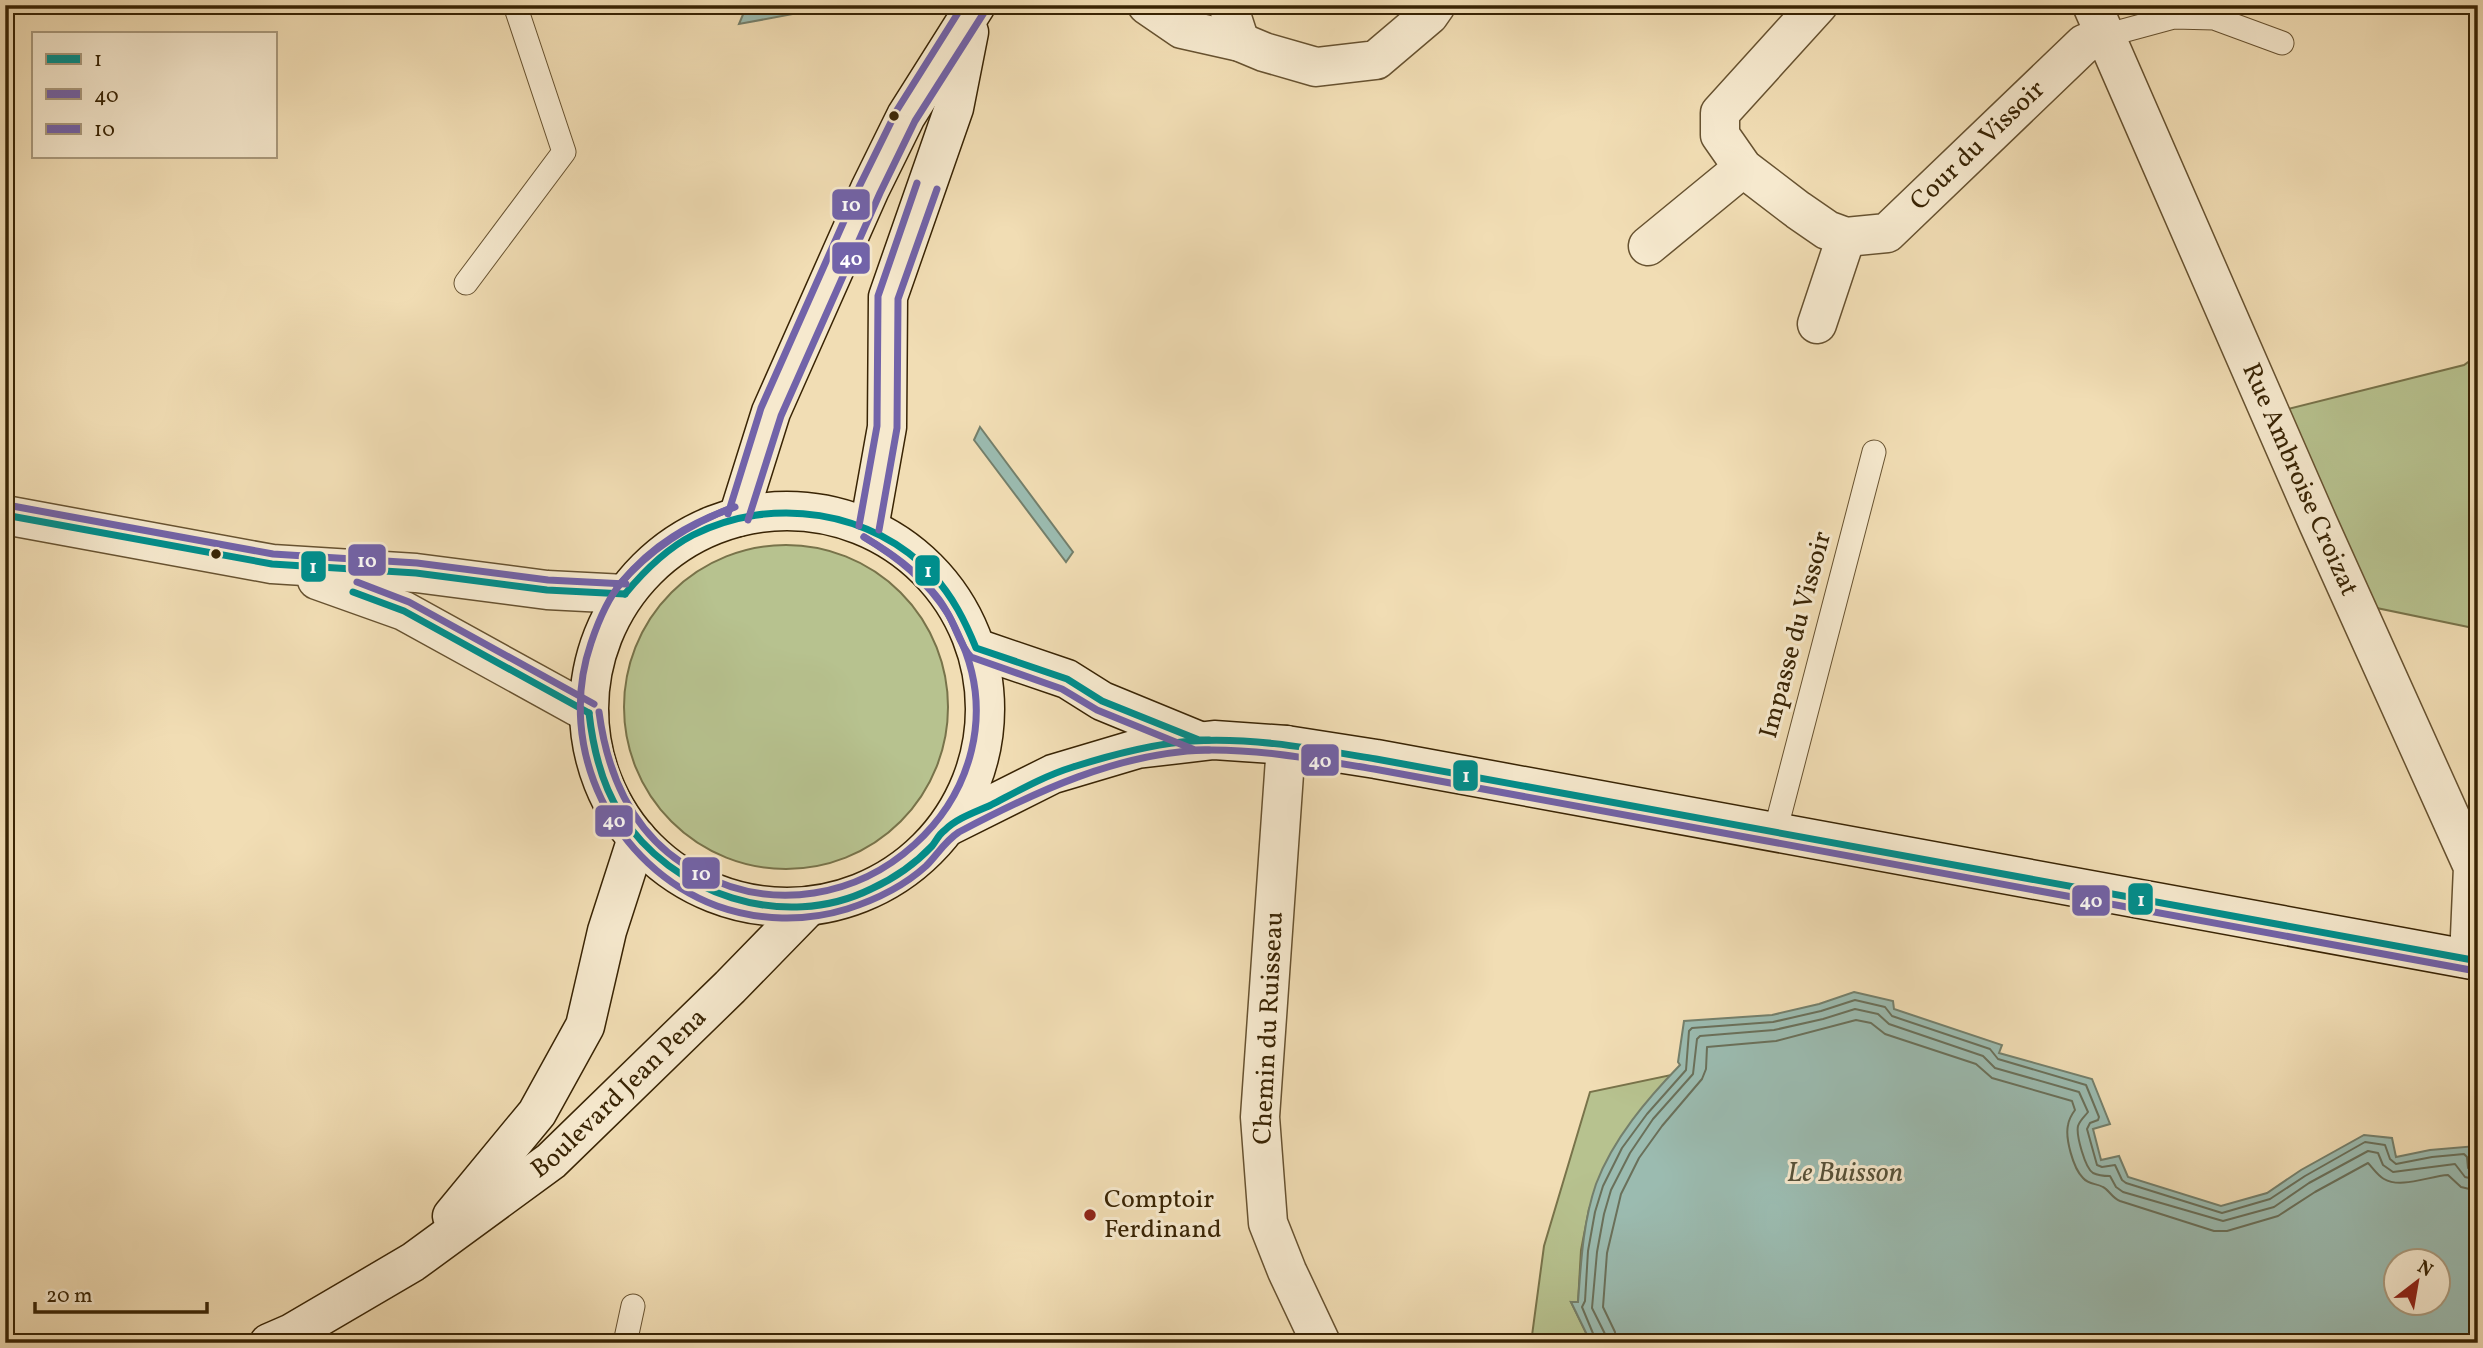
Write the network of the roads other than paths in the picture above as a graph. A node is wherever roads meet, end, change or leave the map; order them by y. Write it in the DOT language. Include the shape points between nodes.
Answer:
graph roads {
  1 [pos="515,5"];
  2 [pos="1147,5"];
  3 [pos="1228,5"];
  4 [pos="1436,5"];
  5 [pos="1818,5"];
  6 [pos="975,8"];
  7 [pos="2098,21"];
  8 [pos="1240,42"];
  9 [pos="2282,43"];
  10 [pos="1743,168"];
  11 [pos="1846,237"];
  12 [pos="1648,246"];
  13 [pos="466,283"];
  14 [pos="1817,324"];
  15 [pos="1874,452"];
  16 [pos="5,515"];
  17 [pos="738,517"];
  18 [pos="869,528"];
  19 [pos="272,564"];
  20 [pos="625,594"];
  21 [pos="976,649"];
  22 [pos="589,713"];
  23 [pos="1199,740"];
  24 [pos="1286,745"];
  25 [pos="947,827"];
  26 [pos="1775,832"];
  27 [pos="637,838"];
  28 [pos="809,906"];
  29 [pos="2473,960"];
  30 [pos="413,1262"];
  31 [pos="633,1306"];
  32 [pos="285,1340"];
  33 [pos="625,1343"];
  34 [pos="1321,1343"];
  1 -- 13 [label="lane" via="564,152"];
  2 -- 8 [label="main road" via="1182,29"];
  3 -- 8 [label="main road"];
  4 -- 8 [label="main road" via="1376,60 1316,67"];
  5 -- 10 [label="main road" via="1720,113 1720,135"];
  6 -- 17 [label="main road" via="906,116 870,189 771,412"];
  6 -- 18 [label="main road" via="954,108 888,297 887,427"];
  7 -- 9 [label="lane" via="2214,18"];
  7 -- 11 [label="main road, Cour du Vissoir" via="2084,44 1887,233"];
  7 -- 29 [label="main road, Rue Ambroise Croizat" via="2473,867"];
  10 -- 11 [label="main road" via="1827,230"];
  10 -- 12 [label="main road"];
  11 -- 14 [label="main road"];
  15 -- 26 [label="lane, Impasse du Vissoir"];
  16 -- 19 [label="main road"];
  17 -- 18 [label="main road" via="804,512"];
  17 -- 20 [label="main road" via="676,545"];
  18 -- 21 [label="main road" via="909,553 943,586"];
  19 -- 20 [label="main road"];
  19 -- 22 [label="main road" via="404,611"];
  20 -- 22 [label="main road" via="598,650"];
  21 -- 23 [label="main road" via="1067,679 1102,701"];
  21 -- 25 [label="main road" via="985,695 984,741 970,786"];
  22 -- 27 [label="main road" via="603,780"];
  23 -- 24 [label="main road"];
  23 -- 25 [label="main road" via="1137,748 1052,774"];
  24 -- 26 [label="main road"];
  24 -- 34 [label="main road, Chemin du Ruisseau" via="1260,1117 1268,1223"];
  25 -- 28 [label="main road" via="933,845 896,875 855,896"];
  26 -- 29 [label="main road"];
  27 -- 28 [label="main road" via="672,870 714,893 761,906"];
  27 -- 30 [label="main road, Boulevard Jean Pena" via="607,931 585,1026 537,1113"];
  28 -- 30 [label="main road, Boulevard Jean Pena" via="551,1161"];
  30 -- 32 [label="main road, Boulevard Jean Pena"];
  31 -- 33 [label="lane"];
}
